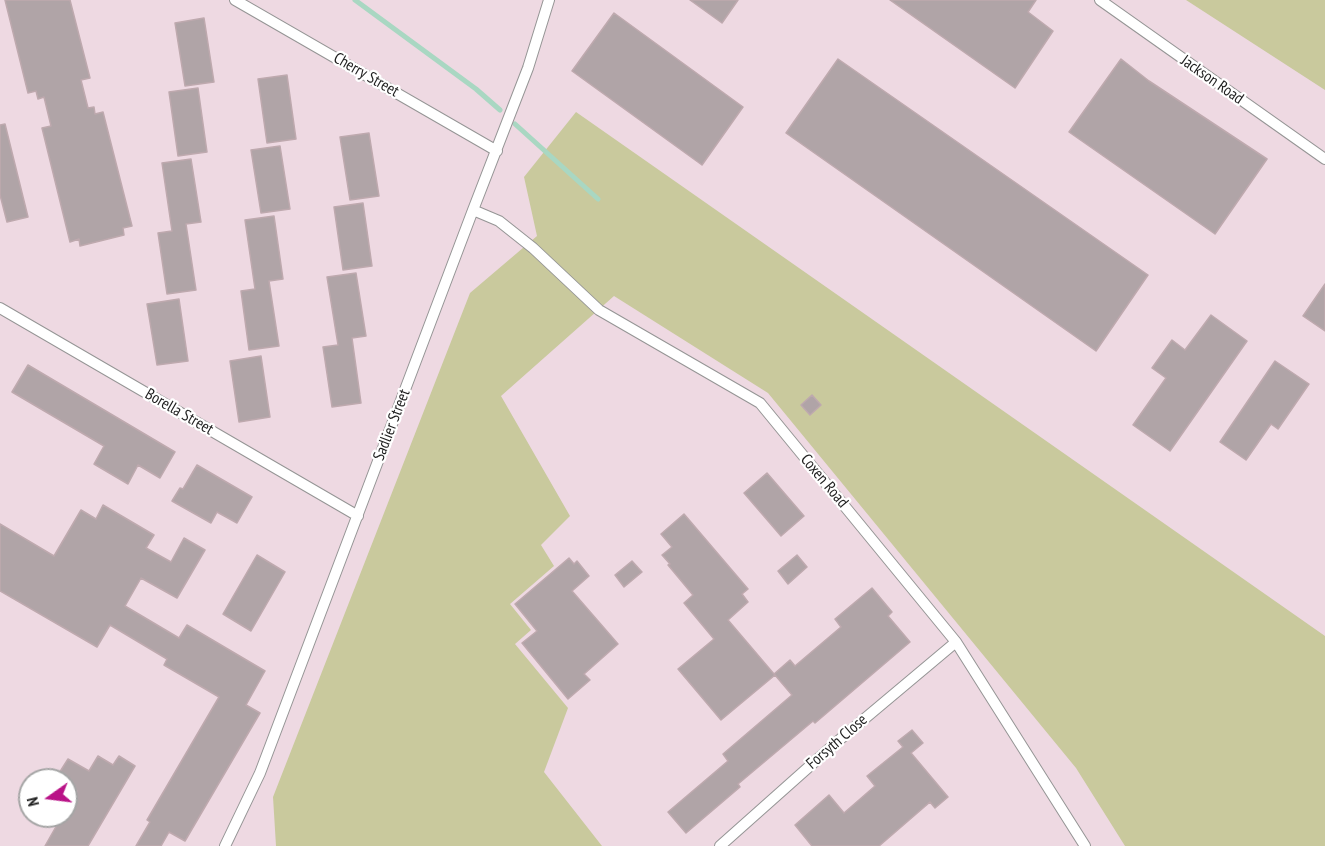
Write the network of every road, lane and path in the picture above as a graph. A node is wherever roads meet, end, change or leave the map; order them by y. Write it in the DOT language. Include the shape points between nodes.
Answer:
graph roads {
  1 [pos="235,0"];
  2 [pos="549,0"];
  3 [pos="1100,0"];
  4 [pos="497,151"];
  5 [pos="1325,159"];
  6 [pos="473,210"];
  7 [pos="0,308"];
  8 [pos="358,516"];
  9 [pos="956,642"];
  10 [pos="723,845"];
  11 [pos="225,846"];
  12 [pos="1085,846"];
  1 -- 4 [label="lane, Cherry Street"];
  2 -- 4 [label="lane, Sadlier Street"];
  3 -- 5 [label="lane, Jackson Road"];
  4 -- 6 [label="lane, Sadlier Street"];
  6 -- 8 [label="lane, Sadlier Street"];
  6 -- 9 [label="lane, Coxen Road" via="499,221 599,310 760,403"];
  7 -- 8 [label="lane, Borella Street"];
  8 -- 11 [label="lane, Sadlier Street" via="260,773"];
  9 -- 10 [label="lane, Forsyth Close"];
  9 -- 12 [label="lane, Coxen Road"];
}
